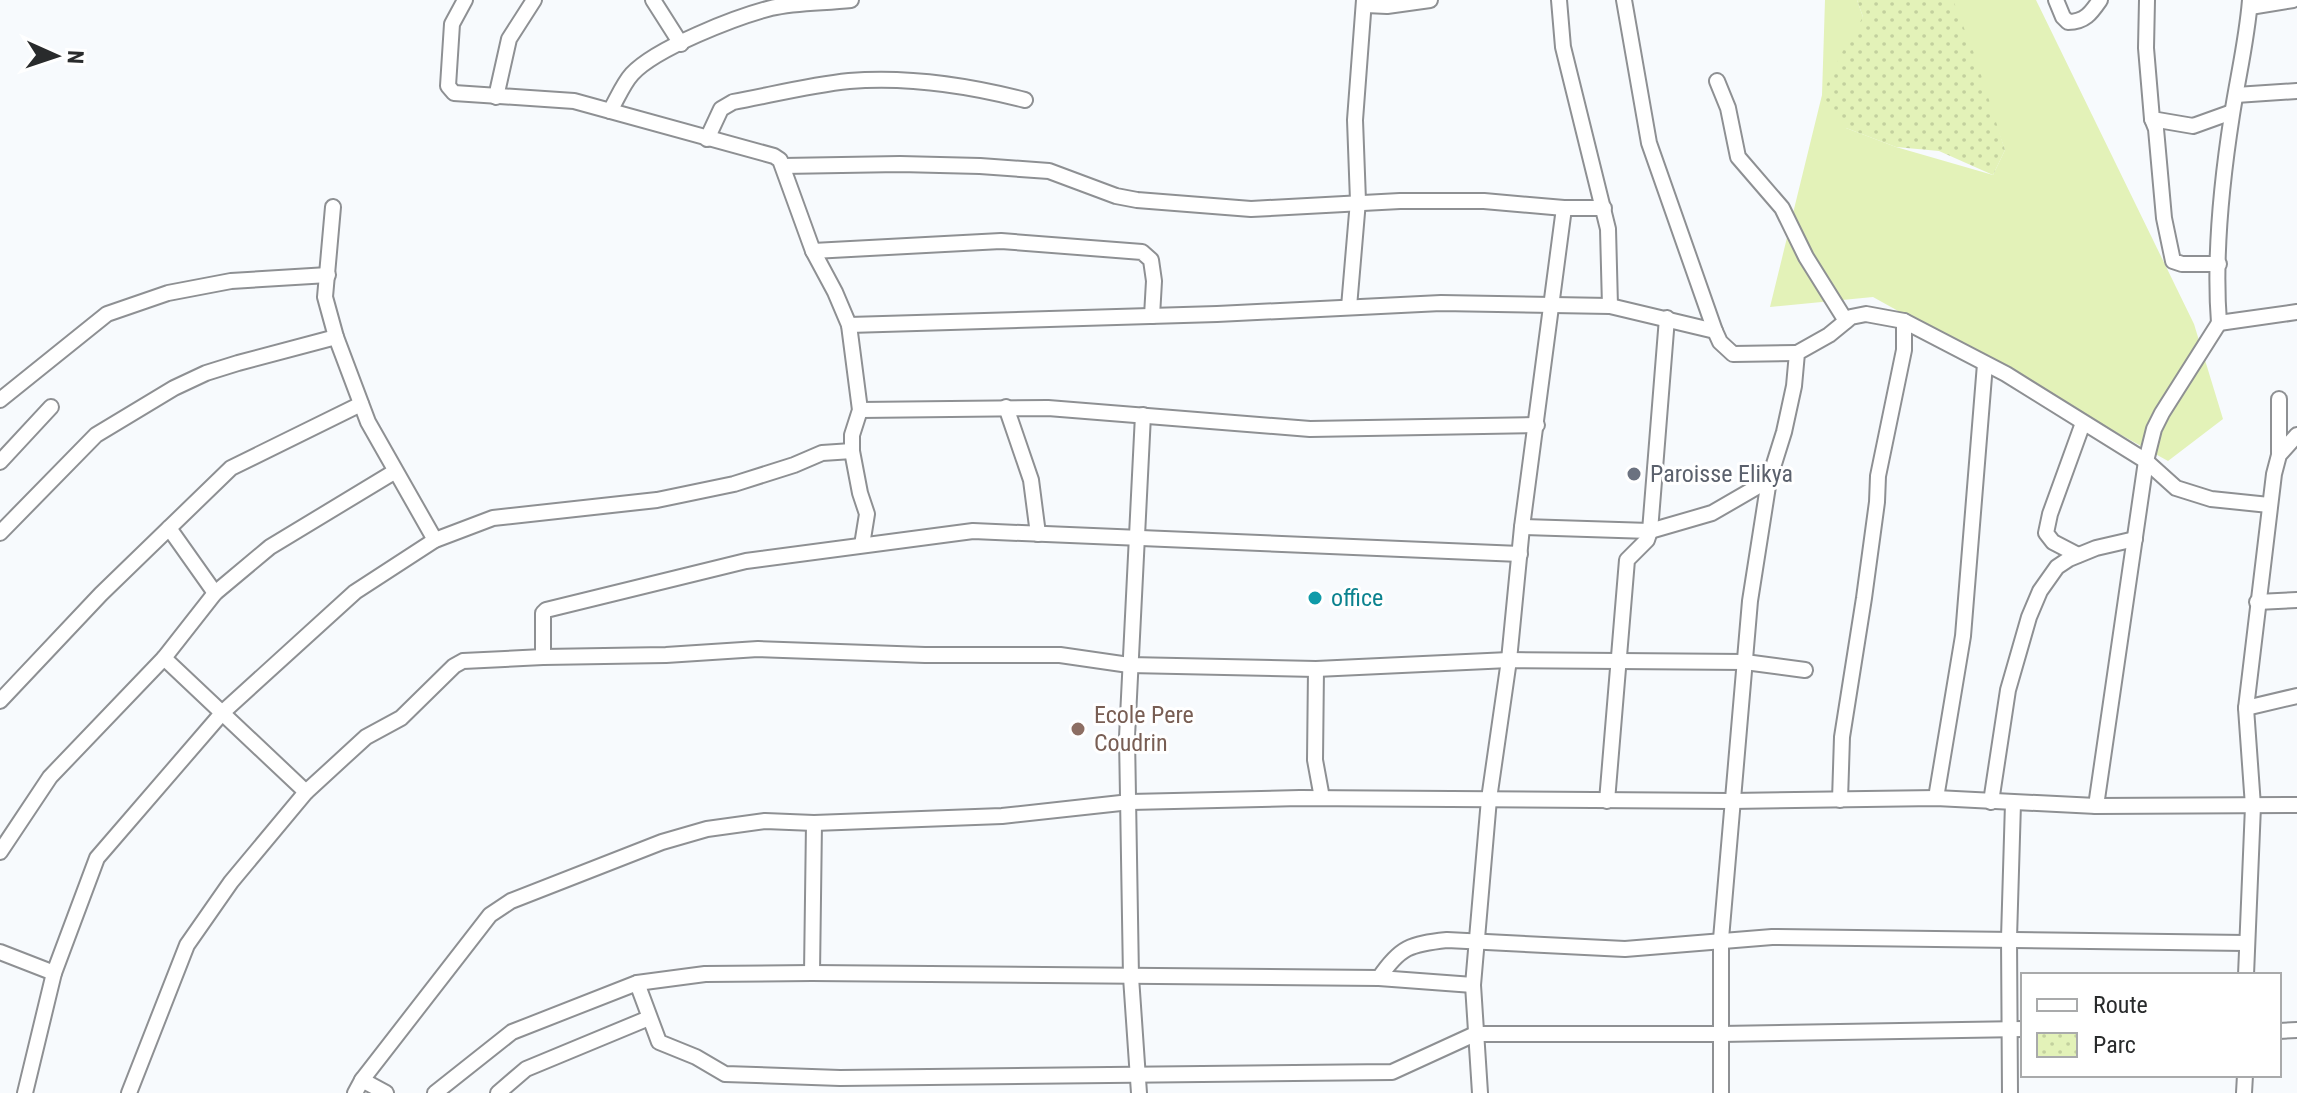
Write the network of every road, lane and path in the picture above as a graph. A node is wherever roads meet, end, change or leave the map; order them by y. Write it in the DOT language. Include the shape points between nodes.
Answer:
graph roads {
  1 [pos="465,0"];
  2 [pos="534,0"];
  3 [pos="653,0"];
  4 [pos="851,0"];
  5 [pos="1430,0"];
  6 [pos="1559,0"];
  7 [pos="1624,0"];
  8 [pos="2056,0"];
  9 [pos="2100,0"];
  10 [pos="2147,0"];
  11 [pos="2293,0"];
  12 [pos="1365,2"];
  13 [pos="2250,3"];
  14 [pos="681,44"];
  15 [pos="1717,81"];
  16 [pos="2297,91"];
  17 [pos="2236,95"];
  18 [pos="496,97"];
  19 [pos="1025,100"];
  20 [pos="610,111"];
  21 [pos="2232,112"];
  22 [pos="2152,119"];
  23 [pos="707,139"];
  24 [pos="783,166"];
  25 [pos="1358,201"];
  26 [pos="333,207"];
  27 [pos="1564,208"];
  28 [pos="1604,208"];
  29 [pos="813,251"];
  30 [pos="2219,264"];
  31 [pos="328,275"];
  32 [pos="1551,305"];
  33 [pos="1610,306"];
  34 [pos="1349,307"];
  35 [pos="2297,312"];
  36 [pos="1152,316"];
  37 [pos="1667,318"];
  38 [pos="1846,321"];
  39 [pos="1904,321"];
  40 [pos="2219,323"];
  41 [pos="849,325"];
  42 [pos="1715,331"];
  43 [pos="336,337"];
  44 [pos="1797,353"];
  45 [pos="1985,364"];
  46 [pos="2279,399"];
  47 [pos="0,400"];
  48 [pos="361,404"];
  49 [pos="51,407"];
  50 [pos="1006,407"];
  51 [pos="860,410"];
  52 [pos="1143,415"];
  53 [pos="2083,423"];
  54 [pos="1537,425"];
  55 [pos="2297,435"];
  56 [pos="852,451"];
  57 [pos="2279,455"];
  58 [pos="2146,461"];
  59 [pos="0,462"];
  60 [pos="394,472"];
  61 [pos="1769,480"];
  62 [pos="2269,505"];
  63 [pos="1522,527"];
  64 [pos="169,528"];
  65 [pos="1650,531"];
  66 [pos="0,533"];
  67 [pos="1038,534"];
  68 [pos="1136,538"];
  69 [pos="2135,539"];
  70 [pos="435,540"];
  71 [pos="862,545"];
  72 [pos="1520,554"];
  73 [pos="2078,555"];
  74 [pos="215,593"];
  75 [pos="2297,600"];
  76 [pos="2257,602"];
  77 [pos="543,657"];
  78 [pos="164,658"];
  79 [pos="1509,660"];
  80 [pos="1617,661"];
  81 [pos="1745,662"];
  82 [pos="1129,665"];
  83 [pos="1316,669"];
  84 [pos="1805,670"];
  85 [pos="2297,696"];
  86 [pos="0,701"];
  87 [pos="2246,708"];
  88 [pos="223,712"];
  89 [pos="306,792"];
  90 [pos="1322,798"];
  91 [pos="1936,798"];
  92 [pos="1489,799"];
  93 [pos="1840,800"];
  94 [pos="1607,801"];
  95 [pos="1731,801"];
  96 [pos="1130,802"];
  97 [pos="1991,802"];
  98 [pos="2013,803"];
  99 [pos="2297,805"];
  100 [pos="2096,806"];
  101 [pos="2253,806"];
  102 [pos="814,823"];
  103 [pos="0,852"];
  104 [pos="2009,938"];
  105 [pos="1721,939"];
  106 [pos="1476,940"];
  107 [pos="2246,943"];
  108 [pos="0,952"];
  109 [pos="54,973"];
  110 [pos="812,973"];
  111 [pos="2246,973"];
  112 [pos="1131,977"];
  113 [pos="1379,978"];
  114 [pos="637,983"];
  115 [pos="1473,985"];
  116 [pos="649,1018"];
  117 [pos="2016,1029"];
  118 [pos="1475,1034"];
  119 [pos="1721,1034"];
  120 [pos="1137,1075"];
  121 [pos="1043,1077"];
  122 [pos="840,1078"];
  123 [pos="359,1086"];
  124 [pos="25,1093"];
  125 [pos="129,1093"];
  126 [pos="386,1093"];
  127 [pos="435,1093"];
  128 [pos="498,1093"];
  129 [pos="852,1093"];
  130 [pos="1031,1093"];
  131 [pos="1139,1093"];
  132 [pos="1480,1093"];
  133 [pos="1721,1093"];
  134 [pos="2010,1093"];
  1 -- 18 [label="street" via="452,24 448,86 454,93"];
  2 -- 18 [label="street" via="509,39"];
  3 -- 14 [label="street"];
  4 -- 14 [label="street" via="772,8"];
  5 -- 12 [label="street" via="1387,6"];
  6 -- 28 [label="street" via="1563,47"];
  7 -- 42 [label="street" via="1649,143"];
  8 -- 9 [label="street" via="2068,22 2090,15"];
  10 -- 22 [label="street"];
  11 -- 13 [label="street"];
  12 -- 25 [label="street" via="1355,120"];
  13 -- 17 [label="street"];
  14 -- 20 [label="street" via="630,76"];
  15 -- 38 [label="street" via="1738,157 1782,208"];
  16 -- 17 [label="street"];
  17 -- 21 [label="street"];
  18 -- 20 [label="street" via="574,101"];
  19 -- 23 [label="street" via="933,81 848,82 733,102 721,109"];
  20 -- 23 [label="street"];
  21 -- 22 [label="street" via="2193,126"];
  21 -- 30 [label="street"];
  22 -- 30 [label="street" via="2173,261"];
  23 -- 24 [label="street" via="774,156"];
  24 -- 25 [label="street" via="900,164 1049,171 1137,200 1251,209"];
  24 -- 29 [label="street"];
  25 -- 27 [label="street" via="1484,201"];
  25 -- 34 [label="street"];
  26 -- 31 [label="street"];
  27 -- 28 [label="street"];
  27 -- 32 [label="street"];
  28 -- 33 [label="street"];
  29 -- 36 [label="street" via="1001,241 1142,252 1151,260"];
  29 -- 41 [label="street"];
  30 -- 40 [label="street"];
  31 -- 43 [label="street" via="325,297"];
  31 -- 47 [label="street" via="231,281 168,293 107,314"];
  32 -- 33 [label="street"];
  32 -- 34 [label="street"];
  32 -- 54 [label="street"];
  33 -- 37 [label="street"];
  34 -- 36 [label="street"];
  35 -- 40 [label="street"];
  36 -- 41 [label="street"];
  37 -- 42 [label="street"];
  37 -- 65 [label="street"];
  38 -- 39 [label="street" via="1866,314"];
  38 -- 44 [label="street"];
  39 -- 45 [label="street"];
  39 -- 93 [label="street" via="1904,350 1878,476 1842,737"];
  40 -- 58 [label="street" via="2162,413"];
  41 -- 51 [label="street"];
  42 -- 44 [label="street" via="1728,351 1739,356"];
  43 -- 48 [label="street"];
  43 -- 66 [label="street" via="224,367 174,388 96,435"];
  44 -- 61 [label="street" via="1788,417"];
  45 -- 53 [label="street"];
  45 -- 91 [label="street" via="1963,636"];
  46 -- 57 [label="street"];
  48 -- 60 [label="street"];
  48 -- 64 [label="street" via="235,465"];
  49 -- 59 [label="street"];
  50 -- 51 [label="street"];
  50 -- 52 [label="street"];
  50 -- 67 [label="street" via="1031,480"];
  51 -- 56 [label="street"];
  52 -- 54 [label="street" via="1310,429"];
  52 -- 68 [label="street"];
  53 -- 58 [label="street"];
  53 -- 73 [label="street" via="2046,533"];
  54 -- 63 [label="street"];
  55 -- 57 [label="street"];
  56 -- 70 [label="street" via="822,453 734,484 657,500 493,518"];
  56 -- 71 [label="street" via="867,514"];
  57 -- 62 [label="street"];
  58 -- 62 [label="street" via="2176,488 2234,503"];
  58 -- 69 [label="street"];
  60 -- 70 [label="street"];
  60 -- 74 [label="street" via="270,547"];
  61 -- 65 [label="street" via="1712,513"];
  61 -- 81 [label="street"];
  62 -- 76 [label="street"];
  63 -- 65 [label="street"];
  63 -- 72 [label="street"];
  64 -- 74 [label="street"];
  64 -- 86 [label="street"];
  65 -- 80 [label="street" via="1627,560"];
  67 -- 68 [label="street"];
  67 -- 71 [label="street" via="973,531"];
  68 -- 72 [label="street"];
  68 -- 82 [label="street"];
  69 -- 73 [label="street"];
  69 -- 100 [label="street"];
  70 -- 88 [label="street" via="355,592"];
  71 -- 77 [label="street" via="743,561 546,610"];
  72 -- 79 [label="street"];
  73 -- 97 [label="street" via="2057,567 2029,617 2008,690"];
  74 -- 78 [label="street"];
  75 -- 76 [label="street"];
  76 -- 87 [label="street"];
  77 -- 82 [label="street" via="758,649 1060,655"];
  77 -- 89 [label="street" via="463,661 454,666 401,718 366,737"];
  78 -- 88 [label="street"];
  78 -- 103 [label="street" via="50,777"];
  79 -- 80 [label="street"];
  79 -- 83 [label="street"];
  79 -- 92 [label="street"];
  80 -- 81 [label="street"];
  80 -- 94 [label="street"];
  81 -- 84 [label="street"];
  81 -- 95 [label="street"];
  82 -- 83 [label="street"];
  82 -- 96 [label="street"];
  83 -- 90 [label="street" via="1315,760"];
  85 -- 87 [label="street"];
  87 -- 101 [label="street"];
  88 -- 89 [label="street"];
  88 -- 109 [label="street" via="97,858"];
  89 -- 125 [label="street" via="187,945"];
  90 -- 92 [label="street"];
  90 -- 96 [label="street"];
  91 -- 93 [label="street"];
  91 -- 97 [label="street"];
  92 -- 94 [label="street"];
  92 -- 106 [label="street"];
  93 -- 95 [label="street"];
  94 -- 95 [label="street"];
  95 -- 105 [label="street"];
  96 -- 102 [label="street" via="1002,816"];
  96 -- 112 [label="street"];
  97 -- 98 [label="street"];
  98 -- 100 [label="street"];
  98 -- 104 [label="street"];
  99 -- 101 [label="street"];
  100 -- 101 [label="street"];
  101 -- 107 [label="street"];
  102 -- 110 [label="street"];
  102 -- 123 [label="street" via="765,821 707,829 511,901 483,923"];
  104 -- 105 [label="street"];
  104 -- 107 [label="street"];
  104 -- 117 [label="street"];
  105 -- 106 [label="street" via="1625,949"];
  105 -- 119 [label="street"];
  106 -- 113 [label="street" via="1405,948"];
  106 -- 115 [label="street"];
  107 -- 111 [label="street"];
  108 -- 109 [label="street"];
  109 -- 124 [label="street"];
  110 -- 112 [label="street"];
  110 -- 114 [label="street" via="705,974"];
  112 -- 113 [label="street"];
  112 -- 120 [label="street"];
  113 -- 115 [label="street"];
  114 -- 116 [label="street"];
  114 -- 127 [label="street" via="512,1032"];
  115 -- 118 [label="street"];
  116 -- 122 [label="street" via="659,1042 725,1074"];
  116 -- 128 [label="street" via="526,1069"];
  117 -- 119 [label="street"];
  117 -- 134 [label="street"];
  118 -- 119 [label="street"];
  118 -- 120 [label="street" via="1392,1072"];
  118 -- 132 [label="street"];
  119 -- 133 [label="street"];
  120 -- 121 [label="street"];
  120 -- 131 [label="street"];
  121 -- 122 [label="street"];
  121 -- 130 [label="street"];
  122 -- 129 [label="street"];
  123 -- 126 [label="street"];
}
